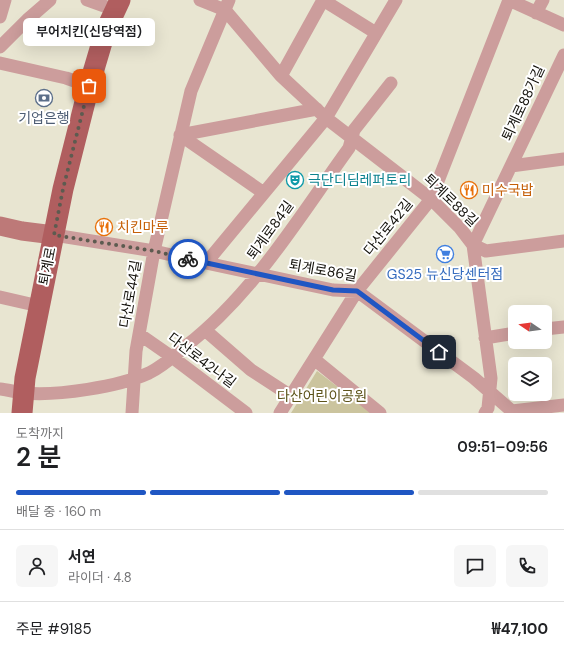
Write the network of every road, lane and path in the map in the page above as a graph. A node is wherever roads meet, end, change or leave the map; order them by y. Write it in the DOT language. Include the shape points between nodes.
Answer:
graph roads {
  1 [pos="5,0"];
  2 [pos="50,0"];
  3 [pos="87,0"];
  4 [pos="200,0"];
  5 [pos="323,0"];
  6 [pos="396,0"];
  7 [pos="509,0"];
  8 [pos="542,0"];
  9 [pos="117,5"];
  10 [pos="227,5"];
  11 [pos="536,13"];
  12 [pos="0,17"];
  13 [pos="564,25"];
  14 [pos="376,33"];
  15 [pos="0,47"];
  16 [pos="564,55"];
  17 [pos="0,63"];
  18 [pos="281,76"];
  19 [pos="391,83"];
  20 [pos="89,86"];
  21 [pos="321,114"];
  22 [pos="180,135"];
  23 [pos="351,138"];
  24 [pos="564,159"];
  25 [pos="511,166"];
  26 [pos="264,193"];
  27 [pos="431,199"];
  28 [pos="0,226"];
  29 [pos="54,235"];
  30 [pos="564,241"];
  31 [pos="473,245"];
  32 [pos="154,251"];
  33 [pos="206,263"];
  34 [pos="258,274"];
  35 [pos="357,291"];
  36 [pos="0,297"];
  37 [pos="39,306"];
  38 [pos="564,327"];
  39 [pos="552,328"];
  40 [pos="205,330"];
  41 [pos="139,334"];
  42 [pos="508,334"];
  43 [pos="485,338"];
  44 [pos="172,357"];
  45 [pos="314,359"];
  46 [pos="134,379"];
  47 [pos="0,389"];
  48 [pos="490,392"];
  49 [pos="291,396"];
  50 [pos="23,403"];
  51 [pos="564,405"];
  52 [pos="513,412"];
  53 [pos="132,413"];
  54 [pos="246,413"];
  55 [pos="280,413"];
  56 [pos="380,413"];
  57 [pos="485,413"];
  1 -- 12 [label="street"];
  2 -- 15 [label="street"];
  3 -- 9 [label="street"];
  4 -- 10 [label="street"];
  5 -- 14 [label="street"];
  5 -- 18 [label="street"];
  6 -- 14 [label="street"];
  7 -- 11 [label="street"];
  7 -- 27 [label="street, 다산로42길"];
  8 -- 11 [label="street"];
  9 -- 20 [label="main road, 퇴계로" via="105,32"];
  10 -- 18 [label="street, 퇴계로88길" via="241,31"];
  10 -- 22 [label="street, 다산로44길" via="191,91"];
  11 -- 13 [label="street"];
  14 -- 21 [label="street"];
  16 -- 25 [label="street, 퇴계로88가길"];
  17 -- 20 [label="street"];
  18 -- 21 [label="street, 퇴계로88길"];
  19 -- 23 [label="street, 퇴계로84길" via="354,130"];
  20 -- 29 [label="main road, 퇴계로"];
  21 -- 22 [label="street"];
  21 -- 23 [label="street, 퇴계로88길"];
  21 -- 26 [label="street"];
  22 -- 26 [label="street"];
  22 -- 32 [label="street, 다산로44길"];
  23 -- 27 [label="street, 퇴계로88길"];
  23 -- 34 [label="street, 퇴계로84길" via="349,148"];
  24 -- 25 [label="street"];
  25 -- 31 [label="street, 퇴계로88가길"];
  26 -- 33 [label="street"];
  27 -- 31 [label="street, 퇴계로88길"];
  27 -- 35 [label="street, 다산로42길"];
  28 -- 29 [label="street"];
  29 -- 32 [label="street, 퇴계로86길"];
  29 -- 37 [label="main road, 퇴계로"];
  30 -- 31 [label="street" via="486,251"];
  31 -- 43 [label="street, 퇴계로88길"];
  32 -- 33 [label="street, 퇴계로86길"];
  32 -- 41 [label="street, 다산로44길"];
  33 -- 34 [label="street, 퇴계로86길"];
  34 -- 35 [label="street, 퇴계로86길" via="333,290"];
  34 -- 40 [label="street, 퇴계로84길" via="234,303"];
  35 -- 45 [label="street, 다산로42길"];
  35 -- 48 [label="street, 퇴계로86길"];
  36 -- 37 [label="street"];
  37 -- 50 [label="main road, 퇴계로" via="25,378"];
  38 -- 39 [label="street"];
  40 -- 44 [label="street, 퇴계로84길"];
  40 -- 49 [label="street" via="251,370"];
  41 -- 44 [label="street, 다산로42나길"];
  41 -- 46 [label="street, 다산로44길"];
  42 -- 43 [label="street"];
  43 -- 48 [label="street, 퇴계로88길" via="491,378"];
  44 -- 46 [label="street, 퇴계로84길"];
  44 -- 54 [label="street, 다산로42나길"];
  45 -- 49 [label="street, 다산로42길"];
  45 -- 56 [label="street"];
  46 -- 50 [label="street, 퇴계로84길" via="62,392"];
  46 -- 53 [label="street, 다산로44길"];
  47 -- 50 [label="street, 퇴계로84길"];
  48 -- 52 [label="street, 퇴계로86길"];
  48 -- 57 [label="street, 퇴계로88길"];
  49 -- 55 [label="street, 다산로42길"];
  51 -- 52 [label="street"];
}
